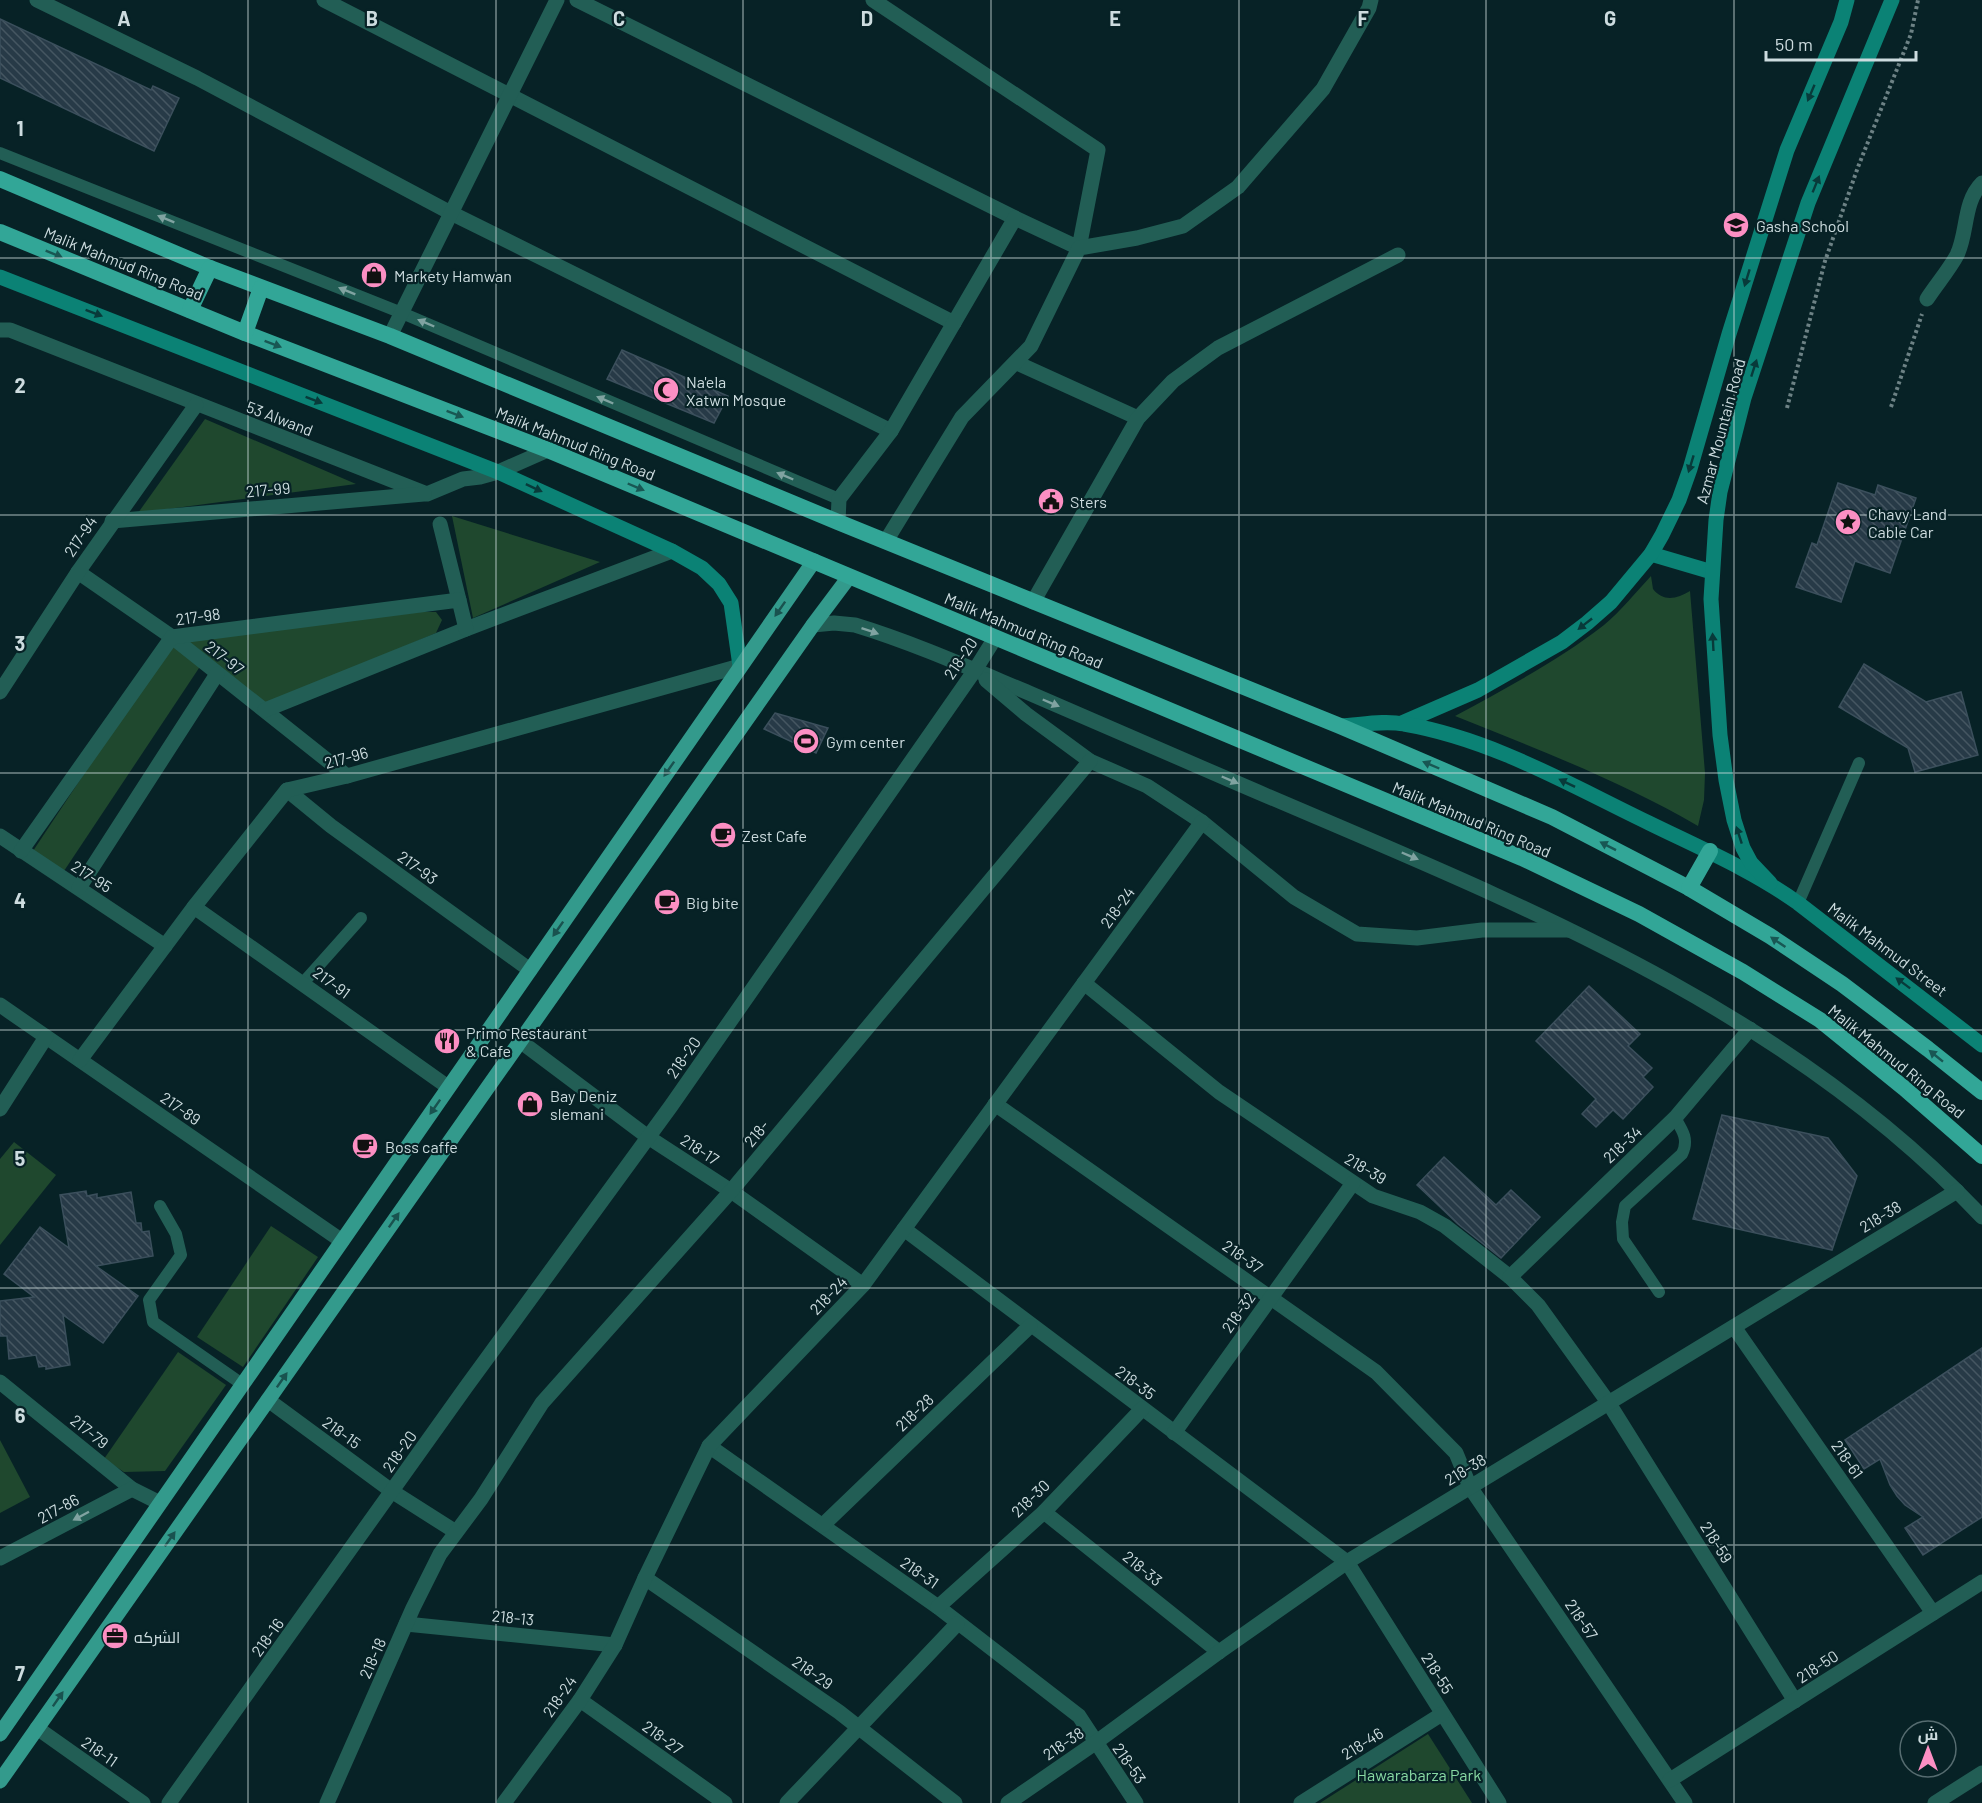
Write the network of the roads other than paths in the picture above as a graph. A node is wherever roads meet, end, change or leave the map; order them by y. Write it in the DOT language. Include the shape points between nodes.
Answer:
graph roads {
  1 [pos="38,0"];
  2 [pos="324,0"];
  3 [pos="557,0"];
  4 [pos="577,0"];
  5 [pos="873,0"];
  6 [pos="1371,0"];
  7 [pos="1847,0"];
  8 [pos="1892,0"];
  9 [pos="509,95"];
  10 [pos="0,153"];
  11 [pos="0,179"];
  12 [pos="1982,183"];
  13 [pos="451,213"];
  14 [pos="1014,218"];
  15 [pos="0,232"];
  16 [pos="1079,248"];
  17 [pos="1398,255"];
  18 [pos="210,268"];
  19 [pos="0,277"];
  20 [pos="261,288"];
  21 [pos="1927,299"];
  22 [pos="190,310"];
  23 [pos="402,313"];
  24 [pos="954,323"];
  25 [pos="0,330"];
  26 [pos="245,333"];
  27 [pos="390,336"];
  28 [pos="1017,363"];
  29 [pos="196,405"];
  30 [pos="1138,418"];
  31 [pos="891,431"];
  32 [pos="548,450"];
  33 [pos="498,472"];
  34 [pos="427,494"];
  35 [pos="839,499"];
  36 [pos="112,521"];
  37 [pos="838,522"];
  38 [pos="440,524"];
  39 [pos="886,541"];
  40 [pos="672,551"];
  41 [pos="1651,554"];
  42 [pos="814,561"];
  43 [pos="78,572"];
  44 [pos="1712,572"];
  45 [pos="849,577"];
  46 [pos="459,600"];
  47 [pos="1033,602"];
  48 [pos="813,625"];
  49 [pos="466,629"];
  50 [pos="172,637"];
  51 [pos="995,638"];
  52 [pos="740,666"];
  53 [pos="975,670"];
  54 [pos="217,674"];
  55 [pos="0,692"];
  56 [pos="265,710"];
  57 [pos="1402,723"];
  58 [pos="1340,726"];
  59 [pos="1090,760"];
  60 [pos="1859,763"];
  61 [pos="347,776"];
  62 [pos="287,790"];
  63 [pos="1202,822"];
  64 [pos="0,836"];
  65 [pos="21,851"];
  66 [pos="1710,851"];
  67 [pos="1770,883"];
  68 [pos="79,888"];
  69 [pos="1689,888"];
  70 [pos="1798,903"];
  71 [pos="194,907"];
  72 [pos="361,918"];
  73 [pos="1572,930"];
  74 [pos="165,946"];
  75 [pos="530,970"];
  76 [pos="303,983"];
  77 [pos="1084,983"];
  78 [pos="0,1005"];
  79 [pos="1750,1029"];
  80 [pos="46,1036"];
  81 [pos="520,1041"];
  82 [pos="1982,1045"];
  83 [pos="80,1060"];
  84 [pos="1956,1071"];
  85 [pos="1982,1083"];
  86 [pos="448,1087"];
  87 [pos="1982,1092"];
  88 [pos="995,1104"];
  89 [pos="0,1108"];
  90 [pos="1675,1118"];
  91 [pos="648,1137"];
  92 [pos="1982,1156"];
  93 [pos="1353,1183"];
  94 [pos="731,1191"];
  95 [pos="1957,1191"];
  96 [pos="160,1206"];
  97 [pos="1982,1217"];
  98 [pos="904,1229"];
  99 [pos="342,1241"];
  100 [pos="1510,1277"];
  101 [pos="863,1285"];
  102 [pos="1659,1292"];
  103 [pos="1270,1298"];
  104 [pos="1030,1326"];
  105 [pos="1734,1327"];
  106 [pos="0,1382"];
  107 [pos="242,1384"];
  108 [pos="268,1400"];
  109 [pos="1608,1402"];
  110 [pos="1142,1409"];
  111 [pos="1174,1433"];
  112 [pos="710,1446"];
  113 [pos="1456,1453"];
  114 [pos="1470,1487"];
  115 [pos="132,1489"];
  116 [pos="393,1492"];
  117 [pos="160,1503"];
  118 [pos="1044,1512"];
  119 [pos="823,1525"];
  120 [pos="456,1532"];
  121 [pos="0,1558"];
  122 [pos="1347,1562"];
  123 [pos="645,1578"];
  124 [pos="1982,1581"];
  125 [pos="938,1607"];
  126 [pos="1933,1613"];
  127 [pos="406,1624"];
  128 [pos="957,1624"];
  129 [pos="615,1645"];
  130 [pos="1219,1652"];
  131 [pos="580,1700"];
  132 [pos="1795,1701"];
  133 [pos="1442,1714"];
  134 [pos="857,1727"];
  135 [pos="37,1728"];
  136 [pos="0,1734"];
  137 [pos="1095,1743"];
  138 [pos="1982,1773"];
  139 [pos="1670,1780"];
  140 [pos="0,1781"];
  141 [pos="143,1803"];
  142 [pos="170,1803"];
  143 [pos="327,1803"];
  144 [pos="504,1803"];
  145 [pos="724,1803"];
  146 [pos="787,1803"];
  147 [pos="955,1803"];
  148 [pos="1008,1803"];
  149 [pos="1136,1803"];
  150 [pos="1301,1803"];
  151 [pos="1499,1803"];
  152 [pos="1685,1803"];
  153 [pos="1935,1803"];
  1 -- 13 [label="street" via="197,78"];
  2 -- 9 [label="street"];
  3 -- 9 [label="street"];
  4 -- 14 [label="street"];
  5 -- 16 [label="street" via="1098,150"];
  6 -- 16 [label="street" via="1323,89 1238,187 1183,226"];
  7 -- 41 [label="main road, Azmar Mountain Road, one-way" via="1787,150 1683,490"];
  44 -- 8 [label="main road, Azmar Mountain Road, one-way" via="1720,492 1744,398 1808,203"];
  9 -- 13 [label="street"];
  9 -- 24 [label="street"];
  23 -- 10 [label="lane, one-way"];
  11 -- 18 [label="highway, Malik Mahmud Ring Road"];
  12 -- 21 [label="street" via="1969,207 1957,256"];
  13 -- 23 [label="street"];
  13 -- 31 [label="street"];
  14 -- 16 [label="street"];
  14 -- 24 [label="street"];
  15 -- 22 [label="highway, Malik Mahmud Ring Road, one-way"];
  16 -- 28 [label="street" via="1031,346"];
  17 -- 30 [label="street" via="1218,348 1173,381"];
  18 -- 20 [label="highway, Malik Mahmud Ring Road"];
  18 -- 22 [label="highway"];
  19 -- 33 [label="main road, one-way"];
  20 -- 26 [label="highway"];
  20 -- 27 [label="highway, Malik Mahmud Ring Road"];
  22 -- 26 [label="highway, Malik Mahmud Ring Road"];
  23 -- 27 [label="street"];
  35 -- 23 [label="lane, one-way"];
  24 -- 31 [label="street"];
  25 -- 29 [label="street, 53 Alwand" via="10,330"];
  26 -- 32 [label="highway, Malik Mahmud Ring Road, one-way"];
  27 -- 37 [label="highway, Malik Mahmud Ring Road"];
  28 -- 30 [label="street"];
  28 -- 39 [label="street" via="962,417"];
  29 -- 34 [label="street, 53 Alwand"];
  29 -- 36 [label="street, 217-94"];
  30 -- 47 [label="street"];
  31 -- 35 [label="street"];
  32 -- 33 [label="street"];
  32 -- 42 [label="highway, Malik Mahmud Ring Road, one-way"];
  33 -- 34 [label="street" via="463,479"];
  33 -- 40 [label="main road, one-way"];
  34 -- 36 [label="street, 217-99"];
  35 -- 37 [label="street"];
  36 -- 43 [label="street, 217-94"];
  37 -- 39 [label="highway, Malik Mahmud Ring Road"];
  38 -- 46 [label="street"];
  39 -- 47 [label="highway, Malik Mahmud Ring Road"];
  40 -- 49 [label="street"];
  40 -- 52 [label="main road" via="702,568 731,603"];
  41 -- 44 [label="main road"];
  41 -- 57 [label="main road, Azmar Mountain Road, one-way" via="1611,602 1562,642 1478,690"];
  42 -- 45 [label="highway, Malik Mahmud Ring Road"];
  42 -- 52 [label="main road, one-way"];
  43 -- 50 [label="street, 217-97"];
  43 -- 55 [label="street, 217-94"];
  67 -- 44 [label="main road, Azmar Mountain Road, one-way" via="1747,856 1730,800 1716,690"];
  45 -- 48 [label="main road"];
  45 -- 51 [label="highway, Malik Mahmud Ring Road"];
  46 -- 49 [label="street"];
  46 -- 50 [label="street, 217-98"];
  47 -- 58 [label="highway, Malik Mahmud Ring Road"];
  48 -- 53 [label="street, one-way" via="855,625"];
  48 -- 81 [label="main road"];
  49 -- 56 [label="street"];
  50 -- 54 [label="street, 217-97"];
  50 -- 65 [label="street, 217-98"];
  51 -- 53 [label="street, 218-20"];
  51 -- 92 [label="highway, Malik Mahmud Ring Road" via="1522,858 1639,914 1820,1020"];
  52 -- 61 [label="street, 217-96"];
  52 -- 75 [label="main road, one-way"];
  53 -- 59 [label="street" via="1026,714"];
  53 -- 73 [label="street, one-way"];
  53 -- 91 [label="street, 218-20"];
  54 -- 56 [label="street, 217-97"];
  54 -- 68 [label="street"];
  56 -- 61 [label="street, 217-97"];
  57 -- 58 [label="main road"];
  66 -- 57 [label="main road, one-way" via="1524,761 1459,737"];
  69 -- 58 [label="highway, Malik Mahmud Ring Road, one-way" via="1552,817"];
  59 -- 63 [label="street" via="1147,786"];
  59 -- 94 [label="street, 218-"];
  60 -- 70 [label="lane"];
  61 -- 62 [label="street, 217-96"];
  62 -- 71 [label="street"];
  62 -- 75 [label="street, 217-93"];
  63 -- 73 [label="street" via="1294,897 1357,934 1417,938 1482,930"];
  63 -- 77 [label="street, 218-24"];
  64 -- 65 [label="street, 217-95"];
  65 -- 68 [label="street, 217-95"];
  66 -- 67 [label="main road"];
  66 -- 69 [label="highway"];
  67 -- 70 [label="main road, Malik Mahmud Street"];
  68 -- 74 [label="street, 217-95"];
  84 -- 69 [label="highway, Malik Mahmud Ring Road, one-way" via="1842,984"];
  82 -- 70 [label="main road, Malik Mahmud Street, one-way"];
  71 -- 74 [label="street"];
  71 -- 76 [label="street, 217-91"];
  72 -- 76 [label="lane"];
  73 -- 79 [label="street"];
  74 -- 83 [label="street"];
  75 -- 86 [label="main road"];
  76 -- 86 [label="street, 217-91"];
  77 -- 88 [label="street, 218-24"];
  77 -- 93 [label="street, 218-39" via="1219,1092"];
  78 -- 80 [label="street, 217-89"];
  79 -- 90 [label="street, 218-34"];
  79 -- 95 [label="street" via="1862,1105"];
  80 -- 83 [label="street, 217-89"];
  80 -- 89 [label="street"];
  81 -- 91 [label="street, 218-17"];
  108 -- 81 [label="main road, one-way"];
  83 -- 99 [label="street, 217-89"];
  84 -- 85 [label="highway"];
  84 -- 87 [label="highway, Malik Mahmud Ring Road"];
  86 -- 99 [label="main road, one-way"];
  88 -- 98 [label="street, 218-24"];
  88 -- 103 [label="street, 218-37"];
  90 -- 100 [label="street, 218-34"];
  90 -- 102 [label="lane" via="1685,1136 1683,1154 1624,1206 1622,1222 1623,1239"];
  91 -- 94 [label="street, 218-17"];
  91 -- 116 [label="street, 218-20"];
  93 -- 100 [label="street, 218-39" via="1373,1196 1420,1212 1444,1226"];
  93 -- 103 [label="street, 218-32"];
  94 -- 101 [label="street, 218-17"];
  94 -- 120 [label="street, 218-" via="542,1403"];
  95 -- 97 [label="street"];
  95 -- 105 [label="street, 218-38"];
  96 -- 107 [label="lane" via="176,1234 181,1255 149,1300 153,1322"];
  98 -- 101 [label="street, 218-24"];
  98 -- 104 [label="street, 218-35"];
  99 -- 107 [label="main road"];
  100 -- 109 [label="street, 218-39" via="1538,1305"];
  101 -- 112 [label="street, 218-24"];
  103 -- 111 [label="street, 218-32"];
  103 -- 113 [label="street, 218-37" via="1376,1372"];
  104 -- 110 [label="street, 218-35"];
  104 -- 119 [label="street, 218-28"];
  105 -- 109 [label="street, 218-38"];
  105 -- 126 [label="street, 218-61"];
  106 -- 115 [label="street, 217-79"];
  107 -- 117 [label="main road"];
  108 -- 116 [label="street, 218-15"];
  135 -- 108 [label="main road, one-way"];
  109 -- 114 [label="street, 218-38"];
  109 -- 132 [label="street, 218-59"];
  110 -- 111 [label="street, 218-35"];
  110 -- 118 [label="street, 218-30"];
  111 -- 122 [label="street, 218-35"];
  112 -- 119 [label="street, 218-31"];
  112 -- 123 [label="street, 218-24"];
  113 -- 114 [label="street, 218-57"];
  114 -- 122 [label="street, 218-38"];
  114 -- 139 [label="street, 218-57"];
  115 -- 117 [label="street, 217-79"];
  115 -- 121 [label="street, 217-86, one-way"];
  116 -- 120 [label="street, 218-15"];
  116 -- 142 [label="street, 218-16"];
  117 -- 136 [label="main road"];
  118 -- 125 [label="street, 218-30"];
  118 -- 130 [label="street, 218-33"];
  119 -- 125 [label="street, 218-31"];
  120 -- 127 [label="street, 218-18" via="440,1554"];
  122 -- 130 [label="street, 218-38"];
  122 -- 133 [label="street, 218-55"];
  123 -- 129 [label="street, 218-24"];
  123 -- 134 [label="street, 218-29"];
  124 -- 126 [label="street, 218-50"];
  125 -- 128 [label="street, 218-31"];
  126 -- 132 [label="street, 218-50"];
  127 -- 129 [label="street, 218-13"];
  127 -- 143 [label="street, 218-18"];
  128 -- 134 [label="street"];
  128 -- 137 [label="street, 218-31" via="1079,1716"];
  129 -- 131 [label="street, 218-24"];
  130 -- 137 [label="street, 218-38"];
  131 -- 144 [label="street, 218-24"];
  131 -- 145 [label="street, 218-27"];
  132 -- 139 [label="street, 218-50"];
  133 -- 150 [label="street, 218-46"];
  133 -- 151 [label="street, 218-55"];
  134 -- 146 [label="street"];
  134 -- 147 [label="street, 218-29"];
  135 -- 140 [label="main road"];
  135 -- 141 [label="street, 218-11"];
  137 -- 148 [label="street, 218-38"];
  137 -- 149 [label="street, 218-53"];
  138 -- 153 [label="street"];
  139 -- 152 [label="street, 218-57"];
}
